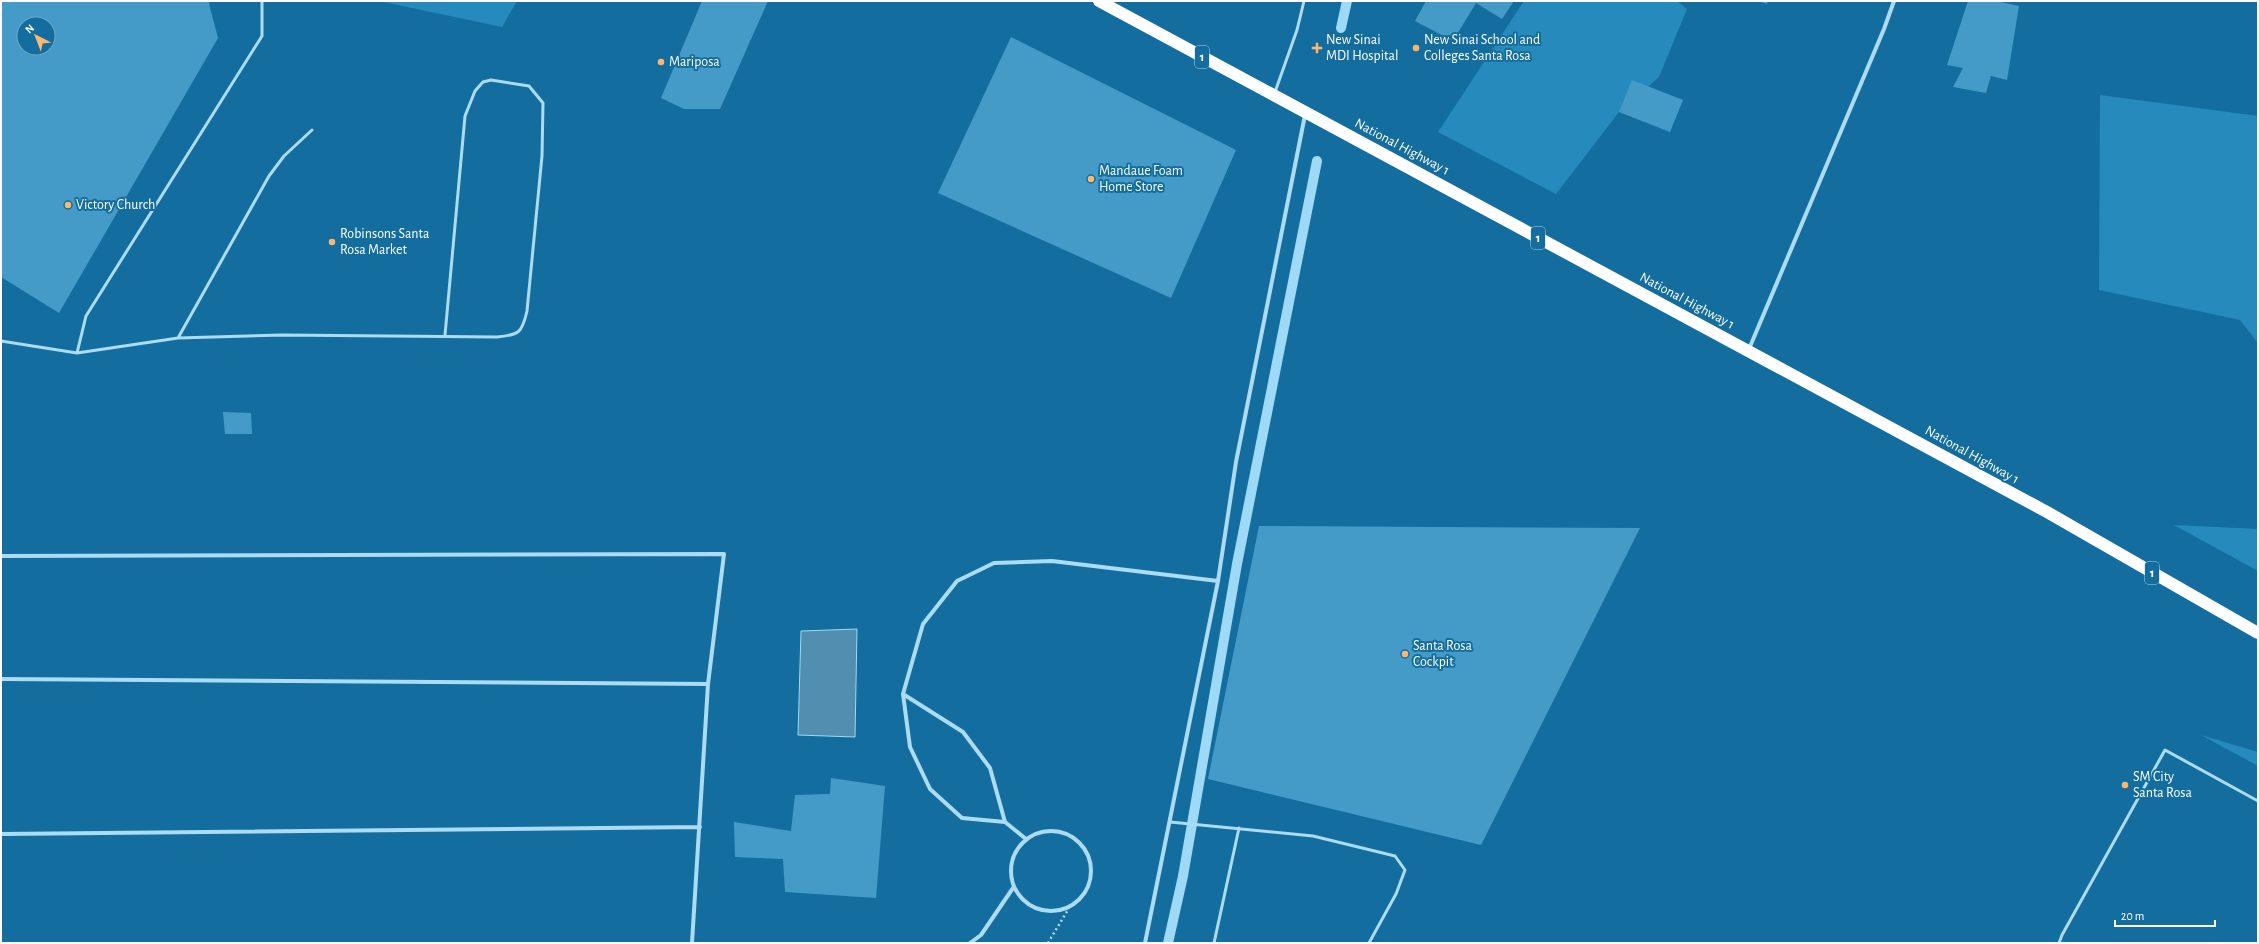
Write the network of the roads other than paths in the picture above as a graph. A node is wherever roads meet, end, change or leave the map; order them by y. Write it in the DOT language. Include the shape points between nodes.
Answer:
graph roads {
  1 [pos="262,1"];
  2 [pos="1099,1"];
  3 [pos="1304,1"];
  4 [pos="1894,1"];
  5 [pos="1274,95"];
  6 [pos="1306,113"];
  7 [pos="312,130"];
  8 [pos="445,336"];
  9 [pos="178,338"];
  10 [pos="1,341"];
  11 [pos="1748,351"];
  12 [pos="76,353"];
  13 [pos="1,556"];
  14 [pos="1218,581"];
  15 [pos="2258,634"];
  16 [pos="1,679"];
  17 [pos="708,684"];
  18 [pos="903,694"];
  19 [pos="2258,801"];
  20 [pos="1005,822"];
  21 [pos="1170,822"];
  22 [pos="700,827"];
  23 [pos="1239,828"];
  24 [pos="1,834"];
  25 [pos="1026,839"];
  26 [pos="1013,888"];
  27 [pos="692,943"];
  28 [pos="970,943"];
  29 [pos="1145,943"];
  30 [pos="1214,943"];
  31 [pos="1369,943"];
  32 [pos="2059,943"];
  1 -- 12 [label="lane" via="262,36 86,316"];
  2 -- 5 [label="highway, National Highway 1 / 1"];
  3 -- 5 [label="lane" via="1297,30"];
  4 -- 11 [label="street"];
  5 -- 6 [label="highway, National Highway 1 / 1"];
  6 -- 11 [label="highway, National Highway 1 / 1"];
  6 -- 14 [label="street" via="1236,462"];
  7 -- 9 [label="lane" via="284,156 269,176"];
  8 -- 8 [label="lane" via="513,335 523,328 528,303 542,156 543,103 529,86 491,80 483,82 475,91 465,116"];
  8 -- 9 [label="lane" via="282,334"];
  9 -- 12 [label="lane"];
  10 -- 12 [label="lane"];
  11 -- 15 [label="highway, National Highway 1 / 1" via="2047,512"];
  13 -- 17 [label="street" via="724,554"];
  14 -- 18 [label="street" via="1052,561 994,563 957,582 923,624"];
  14 -- 21 [label="street"];
  16 -- 17 [label="street"];
  17 -- 22 [label="street"];
  18 -- 20 [label="street" via="963,732 990,768"];
  18 -- 20 [label="street" via="910,747 930,789 962,818"];
  19 -- 32 [label="lane" via="2165,750"];
  20 -- 25 [label="street"];
  21 -- 23 [label="lane"];
  21 -- 29 [label="street"];
  22 -- 24 [label="street"];
  22 -- 27 [label="street"];
  23 -- 30 [label="lane"];
  23 -- 31 [label="lane" via="1313,836 1395,856 1405,870 1396,894"];
  25 -- 26 [label="street" via="1011,861 1010,875"];
  25 -- 26 [label="street" via="1038,832 1051,830 1064,833 1086,850 1091,863 1091,876 1080,900 1069,908 1056,912 1030,907"];
  26 -- 28 [label="street" via="981,935"];
}
